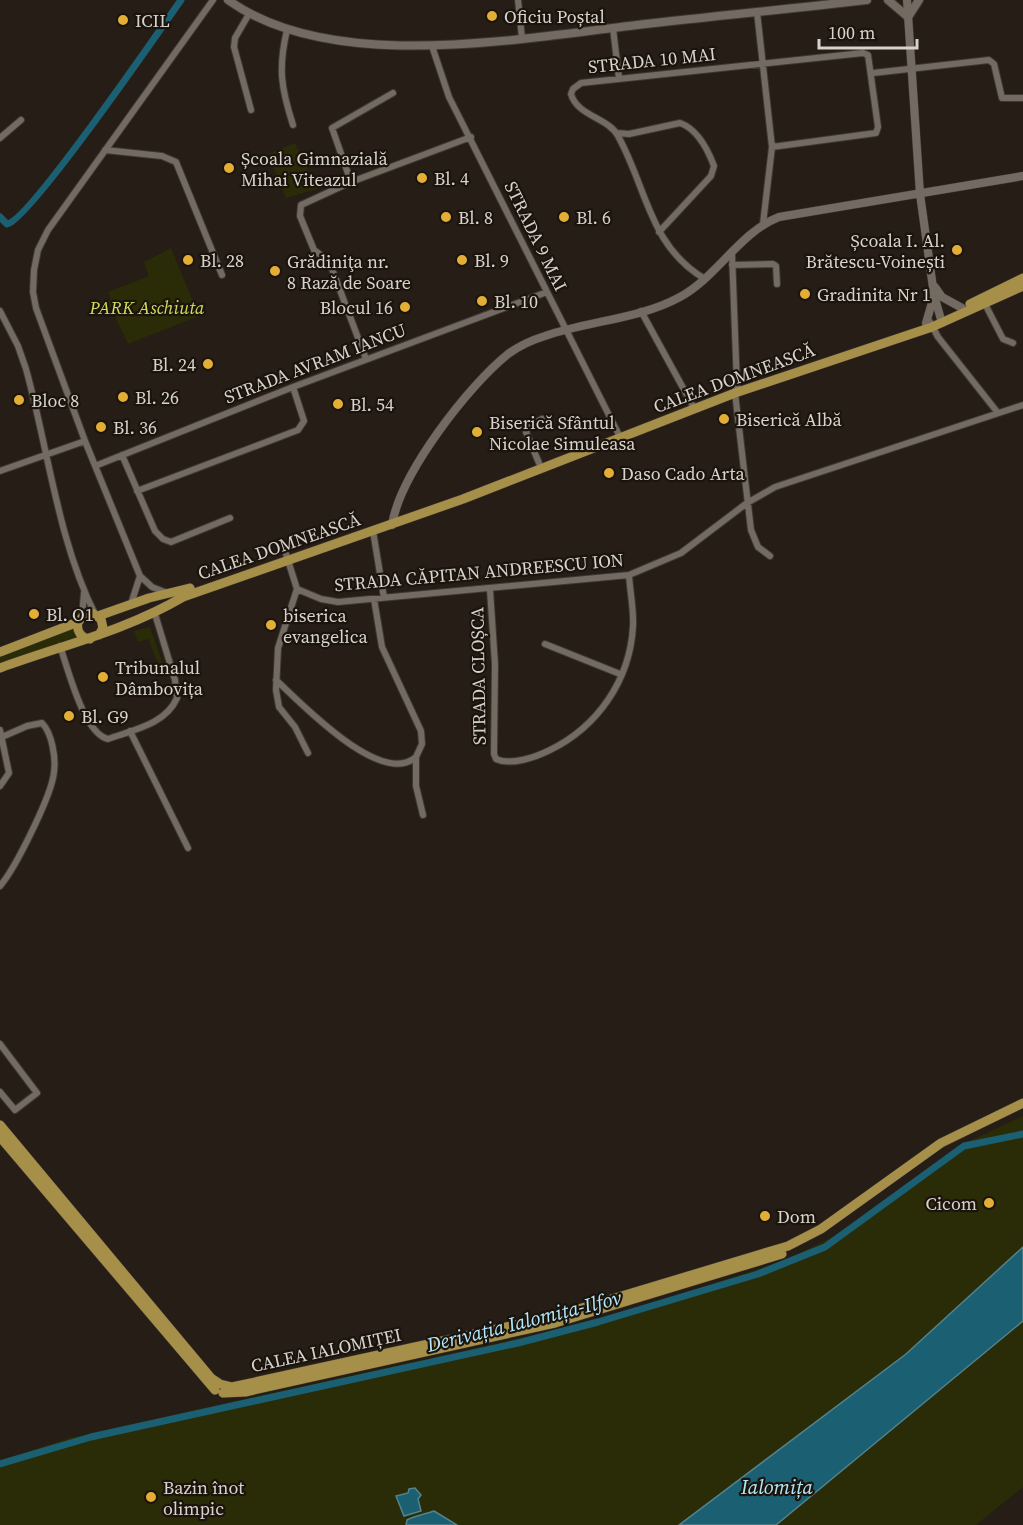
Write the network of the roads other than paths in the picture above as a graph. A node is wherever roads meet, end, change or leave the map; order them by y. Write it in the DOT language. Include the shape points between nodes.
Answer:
graph roads {
  1 [pos="213,0"];
  2 [pos="228,0"];
  3 [pos="518,0"];
  4 [pos="867,0"];
  5 [pos="888,0"];
  6 [pos="907,0"];
  7 [pos="919,0"];
  8 [pos="757,12"];
  9 [pos="249,14"];
  10 [pos="908,17"];
  11 [pos="613,28"];
  12 [pos="287,30"];
  13 [pos="522,38"];
  14 [pos="432,46"];
  15 [pos="763,64"];
  16 [pos="912,68"];
  17 [pos="873,73"];
  18 [pos="619,79"];
  19 [pos="393,93"];
  20 [pos="1023,98"];
  21 [pos="251,110"];
  22 [pos="21,120"];
  23 [pos="293,125"];
  24 [pos="617,134"];
  25 [pos="471,137"];
  26 [pos="0,138"];
  27 [pos="771,147"];
  28 [pos="105,150"];
  29 [pos="1023,176"];
  30 [pos="351,182"];
  31 [pos="920,194"];
  32 [pos="763,224"];
  33 [pos="659,232"];
  34 [pos="732,254"];
  35 [pos="732,265"];
  36 [pos="222,275"];
  37 [pos="705,279"];
  38 [pos="932,281"];
  39 [pos="1023,283"];
  40 [pos="777,284"];
  41 [pos="547,292"];
  42 [pos="934,295"];
  43 [pos="984,301"];
  44 [pos="962,308"];
  45 [pos="0,311"];
  46 [pos="641,311"];
  47 [pos="941,320"];
  48 [pos="927,324"];
  49 [pos="566,329"];
  50 [pos="1013,342"];
  51 [pos="366,359"];
  52 [pos="293,387"];
  53 [pos="736,389"];
  54 [pos="1023,405"];
  55 [pos="692,406"];
  56 [pos="998,413"];
  57 [pos="542,419"];
  58 [pos="619,434"];
  59 [pos="85,441"];
  60 [pos="47,454"];
  61 [pos="122,455"];
  62 [pos="539,463"];
  63 [pos="95,466"];
  64 [pos="0,471"];
  65 [pos="137,491"];
  66 [pos="747,502"];
  67 [pos="230,518"];
  68 [pos="392,522"];
  69 [pos="373,531"];
  70 [pos="770,556"];
  71 [pos="287,557"];
  72 [pos="629,575"];
  73 [pos="140,576"];
  74 [pos="297,590"];
  75 [pos="490,590"];
  76 [pos="84,592"];
  77 [pos="169,593"];
  78 [pos="384,598"];
  79 [pos="374,599"];
  80 [pos="131,604"];
  81 [pos="155,614"];
  82 [pos="97,615"];
  83 [pos="80,619"];
  84 [pos="95,637"];
  85 [pos="545,644"];
  86 [pos="55,648"];
  87 [pos="0,652"];
  88 [pos="0,668"];
  89 [pos="621,674"];
  90 [pos="276,680"];
  91 [pos="0,730"];
  92 [pos="130,731"];
  93 [pos="2,737"];
  94 [pos="308,753"];
  95 [pos="416,757"];
  96 [pos="0,786"];
  97 [pos="423,815"];
  98 [pos="188,848"];
  99 [pos="0,886"];
  100 [pos="0,1044"];
  101 [pos="0,1092"];
  102 [pos="1023,1103"];
  103 [pos="1023,1109"];
  104 [pos="0,1125"];
  105 [pos="0,1137"];
  106 [pos="218,1386"];
  1 -- 28 [label="street"];
  2 -- 9 [label="main road"];
  3 -- 13 [label="street"];
  4 -- 8 [label="main road"];
  5 -- 10 [label="main road"];
  6 -- 10 [label="street"];
  7 -- 10 [label="main road"];
  8 -- 11 [label="main road"];
  8 -- 15 [label="street"];
  9 -- 12 [label="main road"];
  9 -- 21 [label="street" via="234,47"];
  10 -- 16 [label="street"];
  11 -- 13 [label="main road"];
  11 -- 18 [label="street"];
  12 -- 14 [label="main road" via="333,39"];
  12 -- 23 [label="street" via="280,67 282,93"];
  13 -- 14 [label="main road"];
  14 -- 25 [label="street, STRADA 9 MAI" via="442,81"];
  15 -- 17 [label="street, STRADA 10 MAI" via="865,53 870,57"];
  15 -- 18 [label="street, STRADA 10 MAI"];
  15 -- 27 [label="street"];
  16 -- 17 [label="street"];
  16 -- 20 [label="street" via="989,60 994,64 1002,98"];
  16 -- 31 [label="street"];
  17 -- 27 [label="street" via="878,127 873,135"];
  18 -- 24 [label="street, STRADA 10 MAI" via="581,83 571,94 576,104"];
  19 -- 30 [label="street" via="332,128"];
  22 -- 26 [label="street"];
  24 -- 33 [label="street"];
  24 -- 33 [label="street" via="680,123 696,135 710,155 714,166 711,176"];
  25 -- 30 [label="street"];
  25 -- 41 [label="street, STRADA 9 MAI"];
  27 -- 32 [label="street"];
  28 -- 36 [label="street" via="162,156 176,162"];
  28 -- 59 [label="street" via="48,230 38,250 33,279 36,308"];
  29 -- 31 [label="street"];
  30 -- 51 [label="street" via="306,201 299,210 314,250 329,261"];
  31 -- 32 [label="street" via="786,216"];
  31 -- 38 [label="street"];
  32 -- 34 [label="street"];
  33 -- 37 [label="street" via="677,259"];
  34 -- 35 [label="street"];
  34 -- 37 [label="street"];
  35 -- 40 [label="street" via="773,264"];
  35 -- 53 [label="street"];
  37 -- 46 [label="street" via="678,298"];
  38 -- 42 [label="street"];
  38 -- 44 [label="street" via="940,295"];
  39 -- 43 [label="main road, CALEA DOMNEASCĂ"];
  41 -- 49 [label="street, STRADA 9 MAI"];
  41 -- 51 [label="street, STRADA AVRAM IANCU"];
  42 -- 47 [label="street"];
  42 -- 48 [label="street"];
  43 -- 44 [label="main road"];
  43 -- 47 [label="main road, CALEA DOMNEASCĂ"];
  43 -- 50 [label="street" via="1003,339"];
  44 -- 47 [label="main road"];
  45 -- 60 [label="street" via="26,369"];
  46 -- 49 [label="street"];
  46 -- 55 [label="street"];
  47 -- 48 [label="main road, CALEA DOMNEASCĂ"];
  48 -- 53 [label="main road, CALEA DOMNEASCĂ"];
  48 -- 56 [label="street"];
  49 -- 58 [label="street, STRADA 9 MAI"];
  49 -- 68 [label="street" via="517,348 481,380 429,447 403,492"];
  51 -- 52 [label="street, STRADA AVRAM IANCU"];
  52 -- 61 [label="street, STRADA AVRAM IANCU"];
  52 -- 65 [label="street" via="304,421 298,430"];
  53 -- 55 [label="main road, CALEA DOMNEASCĂ"];
  53 -- 66 [label="street"];
  54 -- 56 [label="street, STRADA CĂPITAN ANDREESCU ION"];
  55 -- 58 [label="main road, CALEA DOMNEASCĂ"];
  56 -- 66 [label="street, STRADA CĂPITAN ANDREESCU ION" via="792,480"];
  57 -- 62 [label="street" via="526,432"];
  58 -- 62 [label="main road, CALEA DOMNEASCĂ"];
  58 -- 68 [label="main road, CALEA DOMNEASCĂ"];
  59 -- 60 [label="street"];
  59 -- 63 [label="street"];
  60 -- 64 [label="street"];
  60 -- 76 [label="street"];
  61 -- 63 [label="street, STRADA AVRAM IANCU"];
  61 -- 65 [label="street"];
  62 -- 68 [label="main road, CALEA DOMNEASCĂ"];
  63 -- 73 [label="street"];
  65 -- 67 [label="street" via="155,531 167,541"];
  66 -- 70 [label="street" via="754,542"];
  66 -- 72 [label="street, STRADA CĂPITAN ANDREESCU ION" via="681,552"];
  68 -- 69 [label="main road, CALEA DOMNEASCĂ"];
  68 -- 71 [label="main road, CALEA DOMNEASCĂ"];
  69 -- 71 [label="main road, CALEA DOMNEASCĂ"];
  69 -- 78 [label="street"];
  71 -- 74 [label="street"];
  71 -- 77 [label="main road, CALEA DOMNEASCĂ"];
  71 -- 81 [label="main road, CALEA DOMNEASCĂ" via="183,597"];
  72 -- 75 [label="street, STRADA CĂPITAN ANDREESCU ION"];
  72 -- 89 [label="street" via="633,634"];
  73 -- 77 [label="street" via="152,587"];
  73 -- 80 [label="street"];
  74 -- 79 [label="street, STRADA CĂPITAN ANDREESCU ION" via="329,601"];
  74 -- 90 [label="street" via="278,648"];
  75 -- 78 [label="street, STRADA CĂPITAN ANDREESCU ION"];
  75 -- 89 [label="street, STRADA CLOȘCA" via="495,664 494,754 499,760 532,757 582,731 610,699"];
  76 -- 82 [label="street"];
  76 -- 83 [label="street"];
  77 -- 80 [label="main road, CALEA DOMNEASCĂ"];
  78 -- 79 [label="street, STRADA CĂPITAN ANDREESCU ION"];
  79 -- 95 [label="street" via="382,647 421,731 422,744"];
  80 -- 82 [label="main road, CALEA DOMNEASCĂ"];
  81 -- 84 [label="main road, CALEA DOMNEASCĂ"];
  81 -- 92 [label="street" via="177,698 171,710 158,720"];
  82 -- 83 [label="main road" via="88,613"];
  82 -- 84 [label="main road" via="103,628"];
  83 -- 84 [label="main road" via="80,634"];
  83 -- 87 [label="main road"];
  84 -- 86 [label="main road, CALEA DOMNEASCĂ"];
  85 -- 89 [label="street"];
  86 -- 88 [label="main road, CALEA DOMNEASCĂ"];
  86 -- 92 [label="street" via="94,732 108,739"];
  90 -- 94 [label="street" via="279,707"];
  90 -- 95 [label="street" via="355,749 395,763 412,762"];
  91 -- 93 [label="street"];
  92 -- 98 [label="street"];
  93 -- 96 [label="street" via="9,773"];
  93 -- 99 [label="street" via="36,723 45,725 55,771 15,865"];
  95 -- 97 [label="street" via="416,786"];
  100 -- 101 [label="street" via="37,1093 15,1110"];
  102 -- 106 [label="main road, CALEA IALOMIȚEI" via="941,1143 821,1229 788,1245 552,1317"];
  103 -- 106 [label="main road, CALEA IALOMIȚEI" via="959,1138 836,1227 789,1251 578,1317 467,1345 237,1394"];
  104 -- 106 [label="main road"];
  105 -- 106 [label="main road"];
}
